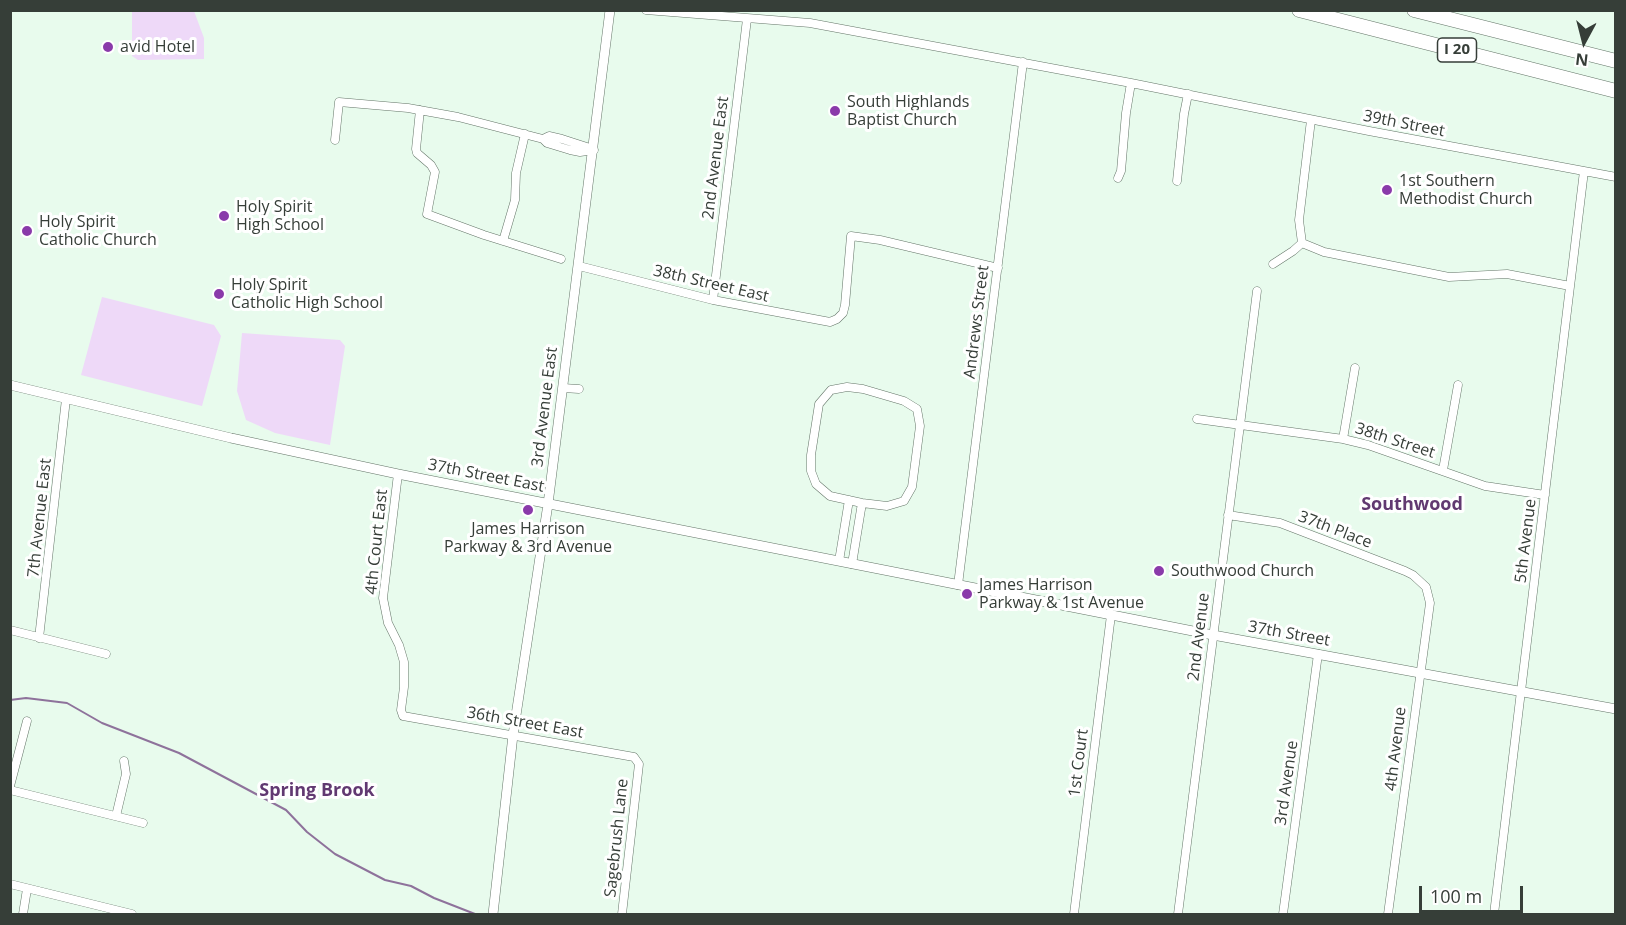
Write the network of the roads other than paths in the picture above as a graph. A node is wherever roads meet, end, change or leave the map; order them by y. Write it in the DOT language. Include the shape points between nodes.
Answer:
graph roads {
  1 [pos="610,10"];
  2 [pos="646,10"];
  3 [pos="1299,10"];
  4 [pos="1414,10"];
  5 [pos="747,19"];
  6 [pos="1616,61"];
  7 [pos="1023,62"];
  8 [pos="1131,83"];
  9 [pos="1616,90"];
  10 [pos="1188,94"];
  11 [pos="420,110"];
  12 [pos="1311,120"];
  13 [pos="525,134"];
  14 [pos="335,140"];
  15 [pos="594,150"];
  16 [pos="1584,171"];
  17 [pos="1616,177"];
  18 [pos="1118,178"];
  19 [pos="1177,181"];
  20 [pos="503,241"];
  21 [pos="1302,243"];
  22 [pos="561,259"];
  23 [pos="1273,264"];
  24 [pos="579,266"];
  25 [pos="998,268"];
  26 [pos="1570,286"];
  27 [pos="1257,291"];
  28 [pos="712,300"];
  29 [pos="1355,368"];
  30 [pos="10,385"];
  31 [pos="1458,385"];
  32 [pos="563,388"];
  33 [pos="579,389"];
  34 [pos="66,399"];
  35 [pos="1197,419"];
  36 [pos="1239,426"];
  37 [pos="1343,439"];
  38 [pos="1443,470"];
  39 [pos="398,474"];
  40 [pos="1545,495"];
  41 [pos="849,500"];
  42 [pos="862,503"];
  43 [pos="548,504"];
  44 [pos="1228,515"];
  45 [pos="839,561"];
  46 [pos="852,564"];
  47 [pos="958,585"];
  48 [pos="1426,587"];
  49 [pos="1111,615"];
  50 [pos="10,630"];
  51 [pos="1213,635"];
  52 [pos="39,639"];
  53 [pos="106,654"];
  54 [pos="1318,654"];
  55 [pos="1420,674"];
  56 [pos="1521,693"];
  57 [pos="1616,710"];
  58 [pos="403,716"];
  59 [pos="27,721"];
  60 [pos="513,735"];
  61 [pos="124,761"];
  62 [pos="639,764"];
  63 [pos="10,788"];
  64 [pos="116,816"];
  65 [pos="143,823"];
  66 [pos="10,884"];
  67 [pos="27,889"];
  68 [pos="493,914"];
  69 [pos="23,915"];
  70 [pos="132,915"];
  71 [pos="622,915"];
  72 [pos="1074,915"];
  73 [pos="1178,915"];
  74 [pos="1283,915"];
  75 [pos="1388,915"];
  76 [pos="1494,915"];
  1 -- 15 [label="street, 3rd Avenue East"];
  2 -- 5 [label="street, 39th Street"];
  3 -- 9 [label="highway, I 20"];
  4 -- 6 [label="highway, I 20"];
  5 -- 7 [label="street, 39th Street" via="810,23"];
  5 -- 28 [label="street, 2nd Avenue East"];
  7 -- 8 [label="street, 39th Street"];
  7 -- 25 [label="street, Andrews Street"];
  8 -- 10 [label="street, 39th Street"];
  8 -- 18 [label="street"];
  10 -- 12 [label="street, 39th Street"];
  10 -- 19 [label="street"];
  11 -- 13 [label="street"];
  11 -- 14 [label="street" via="339,102"];
  11 -- 20 [label="street" via="416,149 435,172 427,214"];
  12 -- 16 [label="street, 39th Street"];
  12 -- 21 [label="street" via="1299,220"];
  13 -- 15 [label="street" via="570,150"];
  13 -- 20 [label="street" via="516,172 515,200"];
  15 -- 24 [label="street, 3rd Avenue East"];
  16 -- 17 [label="street, 39th Street"];
  16 -- 26 [label="street, 5th Avenue"];
  20 -- 22 [label="street"];
  21 -- 23 [label="street"];
  21 -- 26 [label="street" via="1324,252 1449,277 1507,274"];
  24 -- 28 [label="street, 38th Street East"];
  24 -- 32 [label="street, 3rd Avenue East"];
  25 -- 28 [label="street, 38th Street East" via="851,236 846,297 843,313 837,319 821,321"];
  25 -- 47 [label="street, Andrews Street"];
  26 -- 40 [label="street, 5th Avenue"];
  27 -- 36 [label="street, 2nd Avenue"];
  29 -- 37 [label="street"];
  30 -- 34 [label="street, 37th Street East"];
  31 -- 38 [label="street"];
  32 -- 33 [label="street"];
  32 -- 43 [label="street, 3rd Avenue East"];
  34 -- 39 [label="street, 37th Street East"];
  34 -- 52 [label="street, 7th Avenue East"];
  35 -- 36 [label="street, 38th Street"];
  36 -- 37 [label="street, 38th Street"];
  36 -- 44 [label="street, 2nd Avenue"];
  37 -- 38 [label="street, 38th Street"];
  38 -- 40 [label="street, 38th Street" via="1485,486"];
  39 -- 43 [label="street, 37th Street East"];
  39 -- 58 [label="street, 4th Court East" via="383,598 388,623 404,662 400,710"];
  40 -- 56 [label="street, 5th Avenue"];
  41 -- 42 [label="street"];
  41 -- 42 [label="street" via="821,490 811,471 819,404 831,390 847,387 904,400 917,410 920,426 912,487 904,501 887,506"];
  41 -- 45 [label="street"];
  42 -- 46 [label="street"];
  43 -- 45 [label="street, 37th Street East"];
  43 -- 60 [label="street, 3rd Avenue East"];
  44 -- 48 [label="street, 37th Place" via="1280,523 1406,571"];
  44 -- 51 [label="street, 2nd Avenue"];
  45 -- 46 [label="street, 37th Street East"];
  46 -- 47 [label="street, 37th Street East"];
  47 -- 49 [label="street, 37th Street"];
  48 -- 55 [label="street, 4th Avenue" via="1430,603"];
  49 -- 51 [label="street, 37th Street"];
  49 -- 72 [label="street, 1st Court"];
  50 -- 52 [label="street"];
  51 -- 54 [label="street, 37th Street"];
  51 -- 73 [label="street, 2nd Avenue"];
  52 -- 53 [label="street"];
  54 -- 55 [label="street, 37th Street"];
  54 -- 74 [label="street, 3rd Avenue"];
  55 -- 56 [label="street, 37th Street"];
  55 -- 75 [label="street, 4th Avenue"];
  56 -- 57 [label="street, 37th Street"];
  56 -- 76 [label="street, 5th Avenue"];
  58 -- 60 [label="street, 36th Street East"];
  59 -- 63 [label="street"];
  60 -- 62 [label="street, 36th Street East" via="614,752 634,758"];
  60 -- 68 [label="street, 3rd Avenue East"];
  61 -- 64 [label="street" via="126,774"];
  62 -- 71 [label="street, Sagebrush Lane"];
  63 -- 64 [label="street"];
  64 -- 65 [label="street"];
  66 -- 67 [label="street"];
  67 -- 69 [label="street"];
  67 -- 70 [label="street"];
}
